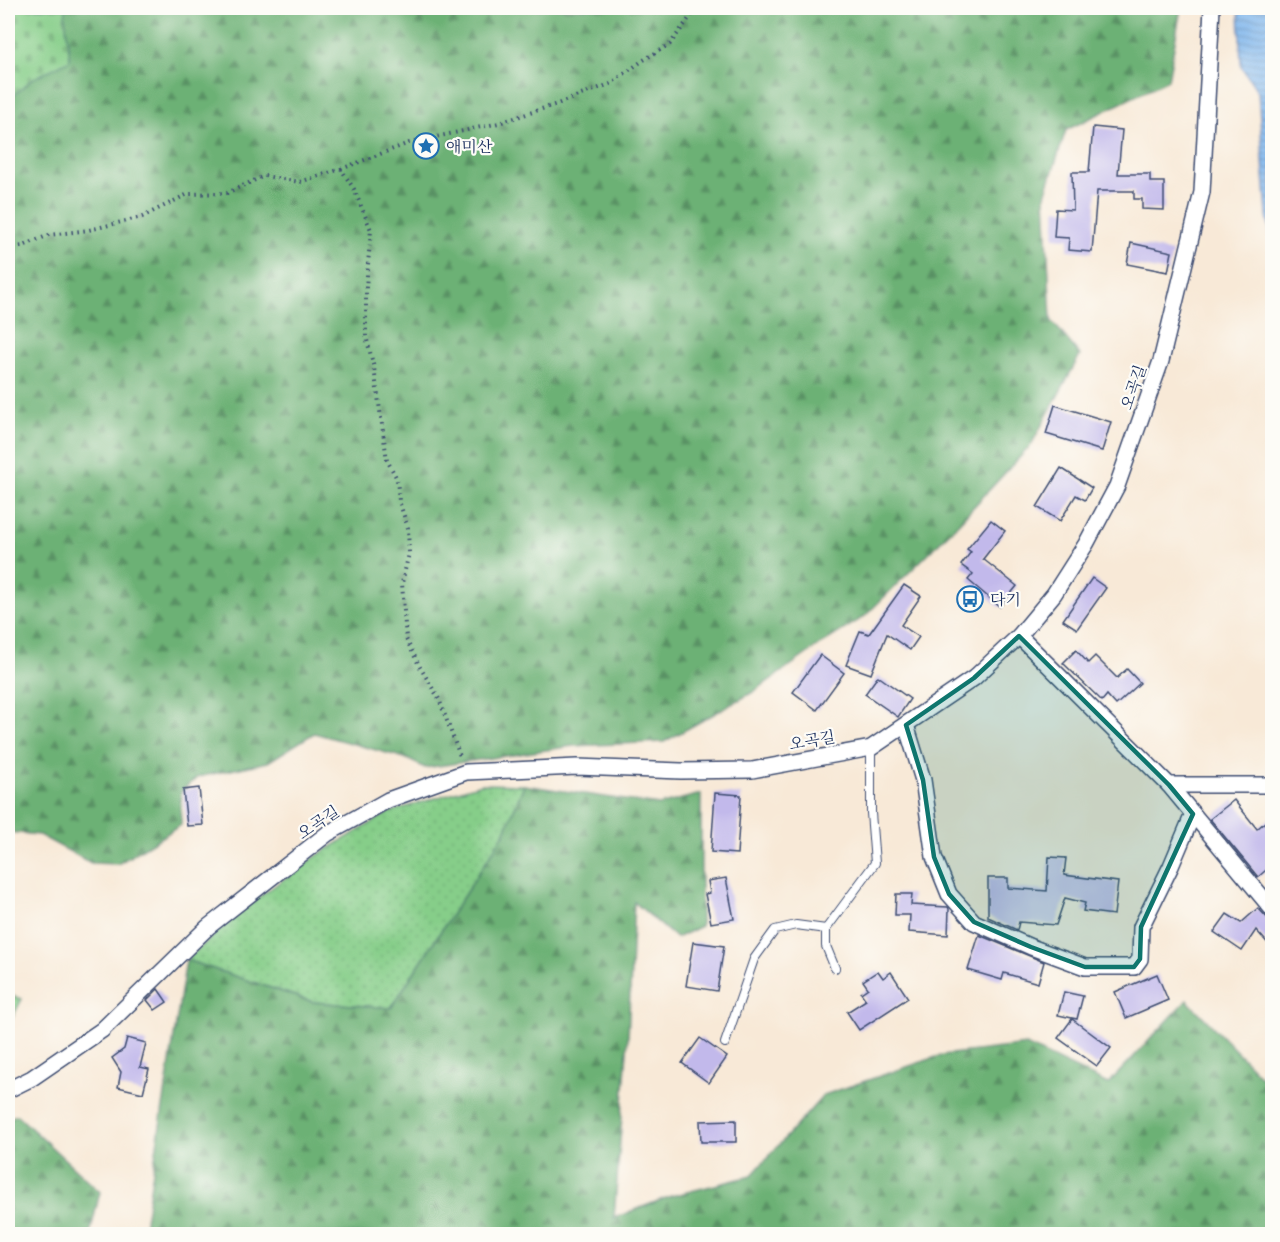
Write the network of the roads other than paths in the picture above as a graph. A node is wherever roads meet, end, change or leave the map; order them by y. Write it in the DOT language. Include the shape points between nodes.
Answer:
graph roads {
  1 [pos="1212,8"];
  2 [pos="1018,636"];
  3 [pos="906,724"];
  4 [pos="871,748"];
  5 [pos="1169,785"];
  6 [pos="1272,785"];
  7 [pos="1193,814"];
  8 [pos="1272,909"];
  9 [pos="826,929"];
  10 [pos="835,968"];
  11 [pos="725,1043"];
  12 [pos="8,1090"];
  1 -- 2 [label="street, 오곡길" via="1202,192 1161,361 1118,486 1054,594"];
  2 -- 3 [label="street, 오곡길" via="974,678"];
  2 -- 5 [label="street"];
  3 -- 4 [label="street, 오곡길"];
  3 -- 7 [label="street" via="923,780 934,857 949,894 974,922 1085,967 1134,967 1140,959 1141,927"];
  4 -- 9 [label="lane" via="874,863"];
  4 -- 12 [label="street, 오곡길" via="752,770 577,767 466,772 388,800 327,834 208,927 102,1029"];
  5 -- 6 [label="street"];
  5 -- 7 [label="street"];
  7 -- 8 [label="street"];
  9 -- 10 [label="lane" via="826,946"];
  9 -- 11 [label="lane" via="795,925 775,930 754,959"];
}
